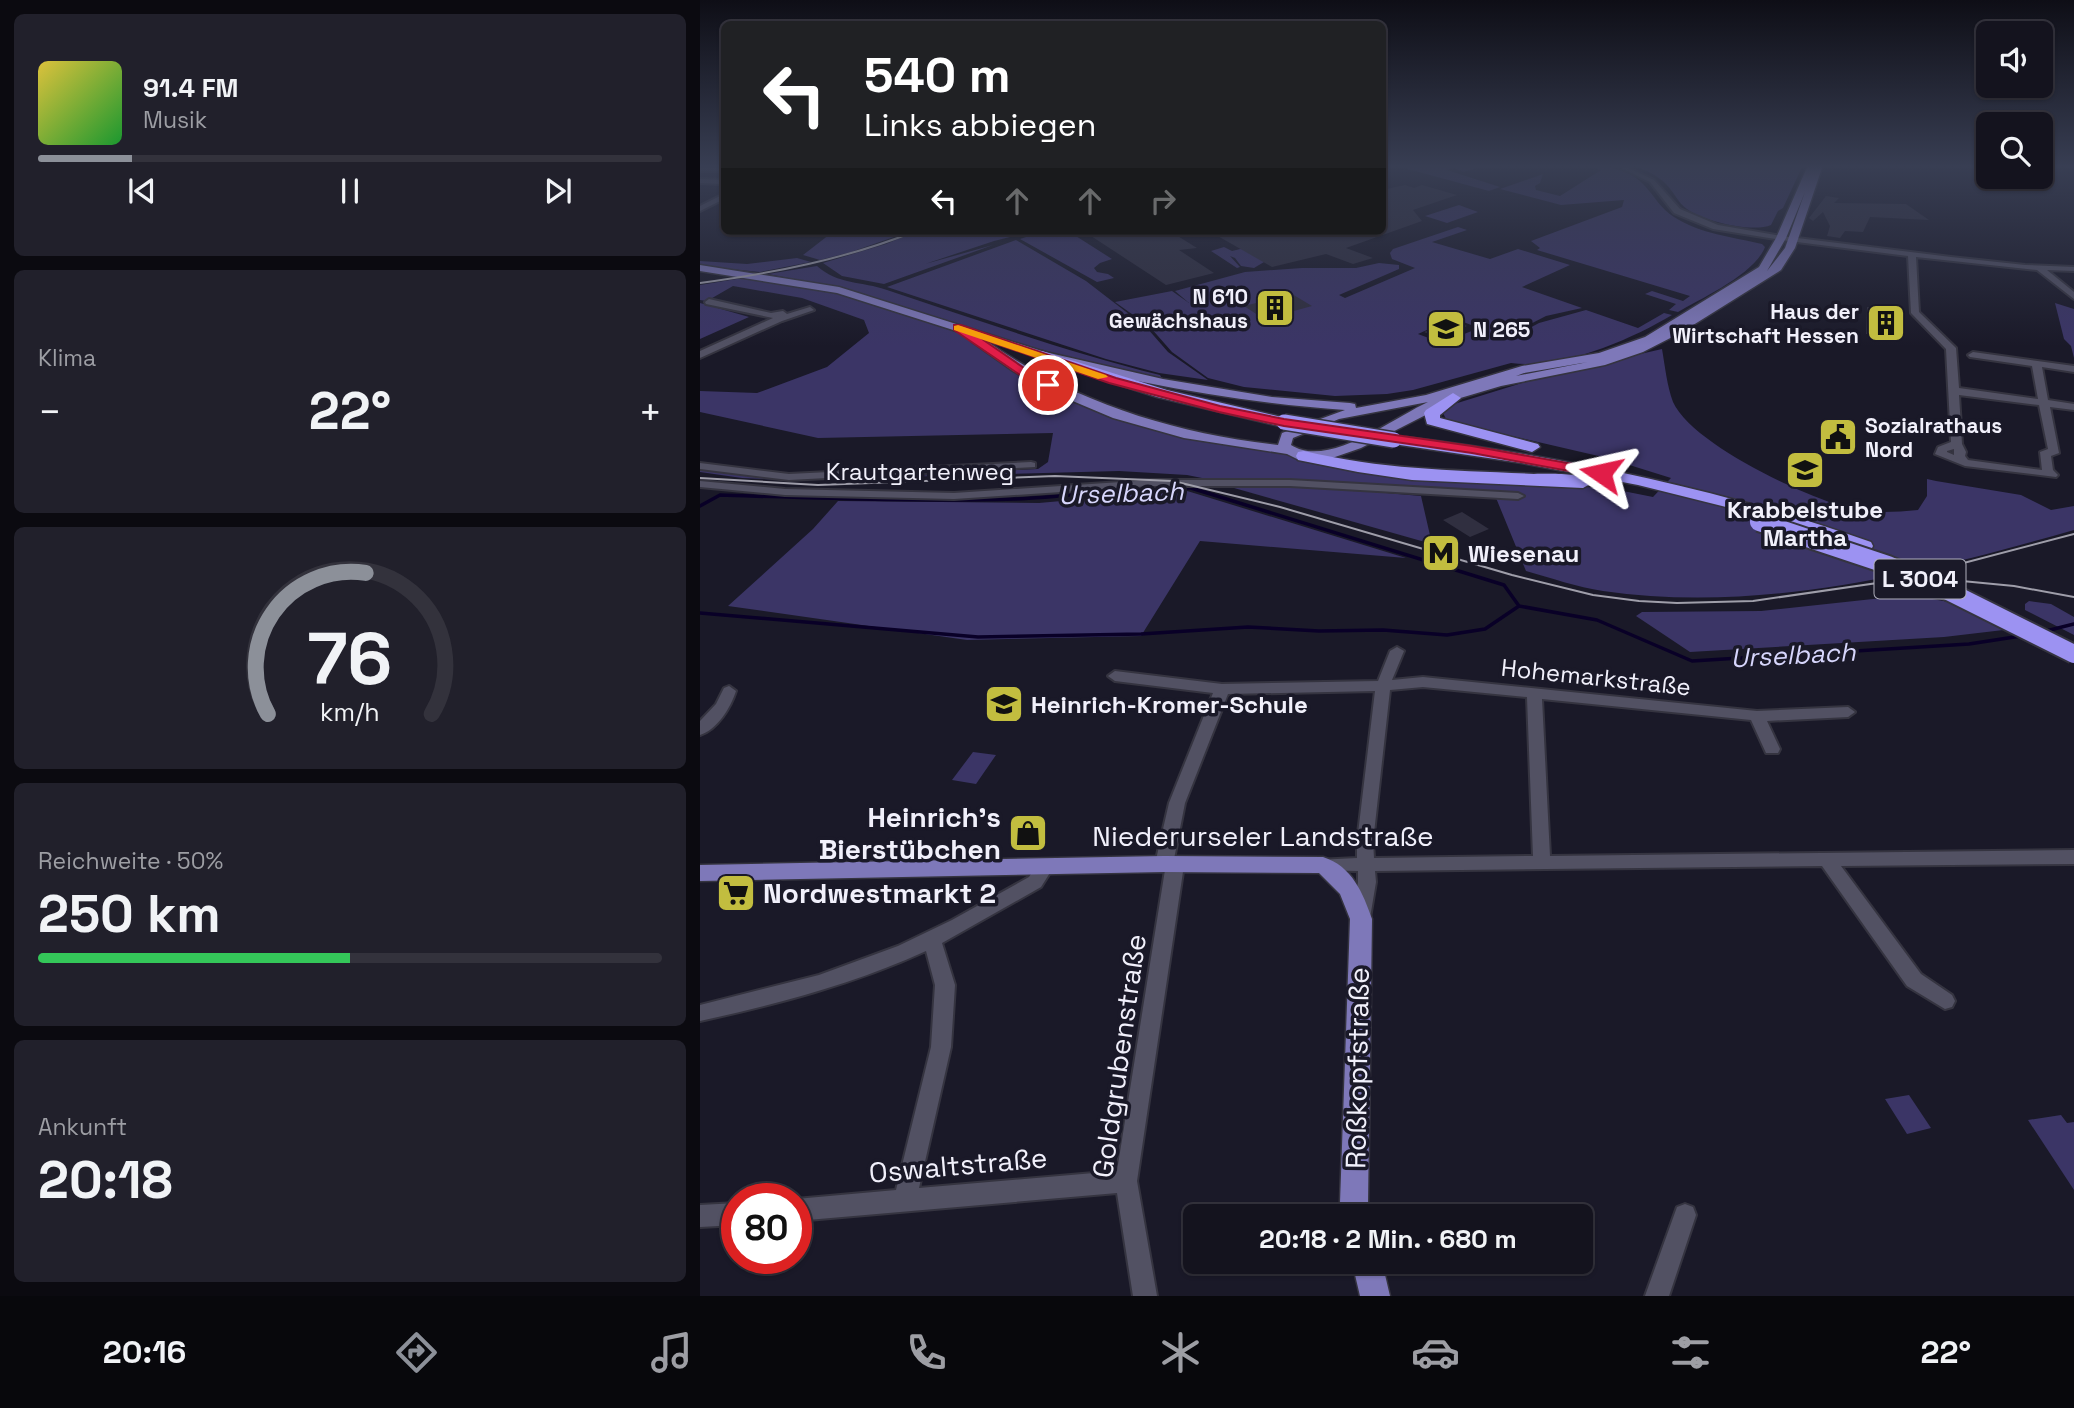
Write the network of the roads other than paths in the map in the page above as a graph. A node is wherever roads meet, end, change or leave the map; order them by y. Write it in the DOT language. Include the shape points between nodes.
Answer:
graph roads {
  1 [pos="1712,225"];
  2 [pos="1792,225"];
  3 [pos="1786,226"];
  4 [pos="1741,232"];
  5 [pos="1784,244"];
  6 [pos="1912,254"];
  7 [pos="700,268"];
  8 [pos="2040,268"];
  9 [pos="2074,270"];
  10 [pos="2074,296"];
  11 [pos="709,302"];
  12 [pos="957,327"];
  13 [pos="700,355"];
  14 [pos="1042,355"];
  15 [pos="1973,355"];
  16 [pos="2036,364"];
  17 [pos="2074,369"];
  18 [pos="1955,391"];
  19 [pos="1453,398"];
  20 [pos="2045,403"];
  21 [pos="1395,405"];
  22 [pos="2074,407"];
  23 [pos="1957,444"];
  24 [pos="1286,450"];
  25 [pos="1304,456"];
  26 [pos="1959,457"];
  27 [pos="1031,465"];
  28 [pos="700,466"];
  29 [pos="700,484"];
  30 [pos="1671,493"];
  31 [pos="1518,496"];
  32 [pos="2074,642"];
  33 [pos="2074,654"];
  34 [pos="1394,658"];
  35 [pos="1115,676"];
  36 [pos="1423,682"];
  37 [pos="1383,686"];
  38 [pos="1222,689"];
  39 [pos="729,691"];
  40 [pos="1534,694"];
  41 [pos="1848,712"];
  42 [pos="1757,716"];
  43 [pos="700,730"];
  44 [pos="1772,749"];
  45 [pos="2074,857"];
  46 [pos="1826,859"];
  47 [pos="1542,861"];
  48 [pos="1170,865"];
  49 [pos="1323,865"];
  50 [pos="1366,865"];
  51 [pos="1044,868"];
  52 [pos="700,873"];
  53 [pos="1361,919"];
  54 [pos="932,939"];
  55 [pos="1945,1001"];
  56 [pos="700,1013"];
  57 [pos="1126,1181"];
  58 [pos="905,1198"];
  59 [pos="1354,1204"];
  60 [pos="812,1208"];
  61 [pos="721,1215"];
  62 [pos="1685,1215"];
  63 [pos="700,1216"];
  64 [pos="1370,1274"];
  65 [pos="1145,1296"];
  66 [pos="1375,1296"];
  67 [pos="1657,1296"];
  1 -- 4 [label="street"];
  2 -- 5 [label="main road"];
  3 -- 4 [label="street"];
  3 -- 5 [label="main road"];
  4 -- 5 [label="street"];
  5 -- 6 [label="street" via="1823,243"];
  5 -- 19 [label="main road" via="1774,270 1662,339 1625,355 1513,379"];
  5 -- 21 [label="main road" via="1763,269 1649,339 1601,356 1522,370"];
  6 -- 8 [label="street"];
  6 -- 18 [label="street" via="1915,313 1951,348"];
  7 -- 12 [label="main road, L 3004" via="839,290"];
  8 -- 9 [label="street"];
  8 -- 10 [label="street"];
  11 -- 13 [label="street" via="771,316 806,311"];
  12 -- 14 [label="main road, L 3004"];
  12 -- 24 [label="main road" via="1024,372 1072,397 1133,420"];
  14 -- 21 [label="main road" via="1220,394 1342,406"];
  14 -- 30 [label="highway, L 3004, bridge" via="1112,381 1219,409 1532,460"];
  15 -- 16 [label="street"];
  16 -- 17 [label="street"];
  16 -- 20 [label="street"];
  18 -- 20 [label="street"];
  18 -- 23 [label="street"];
  19 -- 25 [label="main road" via="1428,406 1353,446"];
  19 -- 30 [label="highway" via="1432,413 1433,421"];
  20 -- 22 [label="street"];
  20 -- 26 [label="street" via="2054,453 2045,452 2052,475 1965,463"];
  21 -- 24 [label="main road" via="1302,428 1287,436"];
  23 -- 26 [label="street"];
  23 -- 26 [label="street" via="1941,449 1941,454"];
  24 -- 25 [label="main road"];
  25 -- 30 [label="highway" via="1408,475 1559,479"];
  27 -- 28 [label="street, Krautgartenweg" via="789,477"];
  29 -- 31 [label="street, Krautgartenweg" via="791,492 954,496 1150,483 1290,483"];
  30 -- 32 [label="highway, L 3004" via="1830,533 1960,586"];
  30 -- 33 [label="highway, L 3004, bridge" via="1888,565"];
  34 -- 36 [label="street, Hohemarkstraße"];
  34 -- 37 [label="street, Roßkopfstraße"];
  35 -- 38 [label="street, Hohemarkstraße"];
  36 -- 37 [label="street, Hohemarkstraße"];
  36 -- 40 [label="street, Hohemarkstraße"];
  37 -- 38 [label="street, Hohemarkstraße"];
  37 -- 50 [label="street, Roßkopfstraße"];
  38 -- 48 [label="street, Goldgrubenstraße" via="1177,803"];
  39 -- 43 [label="street" via="719,712"];
  40 -- 42 [label="street, Hohemarkstraße"];
  40 -- 47 [label="street"];
  41 -- 42 [label="street, Hohemarkstraße"];
  42 -- 44 [label="street"];
  45 -- 46 [label="street, Niederurseler Landstraße"];
  46 -- 47 [label="street, Niederurseler Landstraße"];
  46 -- 55 [label="street" via="1914,980"];
  47 -- 50 [label="street, Niederurseler Landstraße"];
  48 -- 49 [label="main road, Niederurseler Landstraße"];
  48 -- 51 [label="main road, Niederurseler Landstraße"];
  48 -- 57 [label="street, Goldgrubenstraße"];
  49 -- 50 [label="street, Niederurseler Landstraße"];
  49 -- 53 [label="main road, Roßkopfstraße" via="1350,887"];
  50 -- 53 [label="street, Roßkopfstraße"];
  51 -- 52 [label="main road, Niederurseler Landstraße"];
  51 -- 54 [label="street" via="1035,882"];
  53 -- 59 [label="main road, Roßkopfstraße"];
  54 -- 56 [label="street" via="816,985"];
  54 -- 58 [label="street" via="945,985 941,1047"];
  57 -- 58 [label="street, Oswaltstraße"];
  57 -- 65 [label="street, Goldgrubenstraße"];
  58 -- 60 [label="street, Oswaltstraße"];
  61 -- 63 [label="street"];
  62 -- 67 [label="street"];
  64 -- 66 [label="main road"];
}
